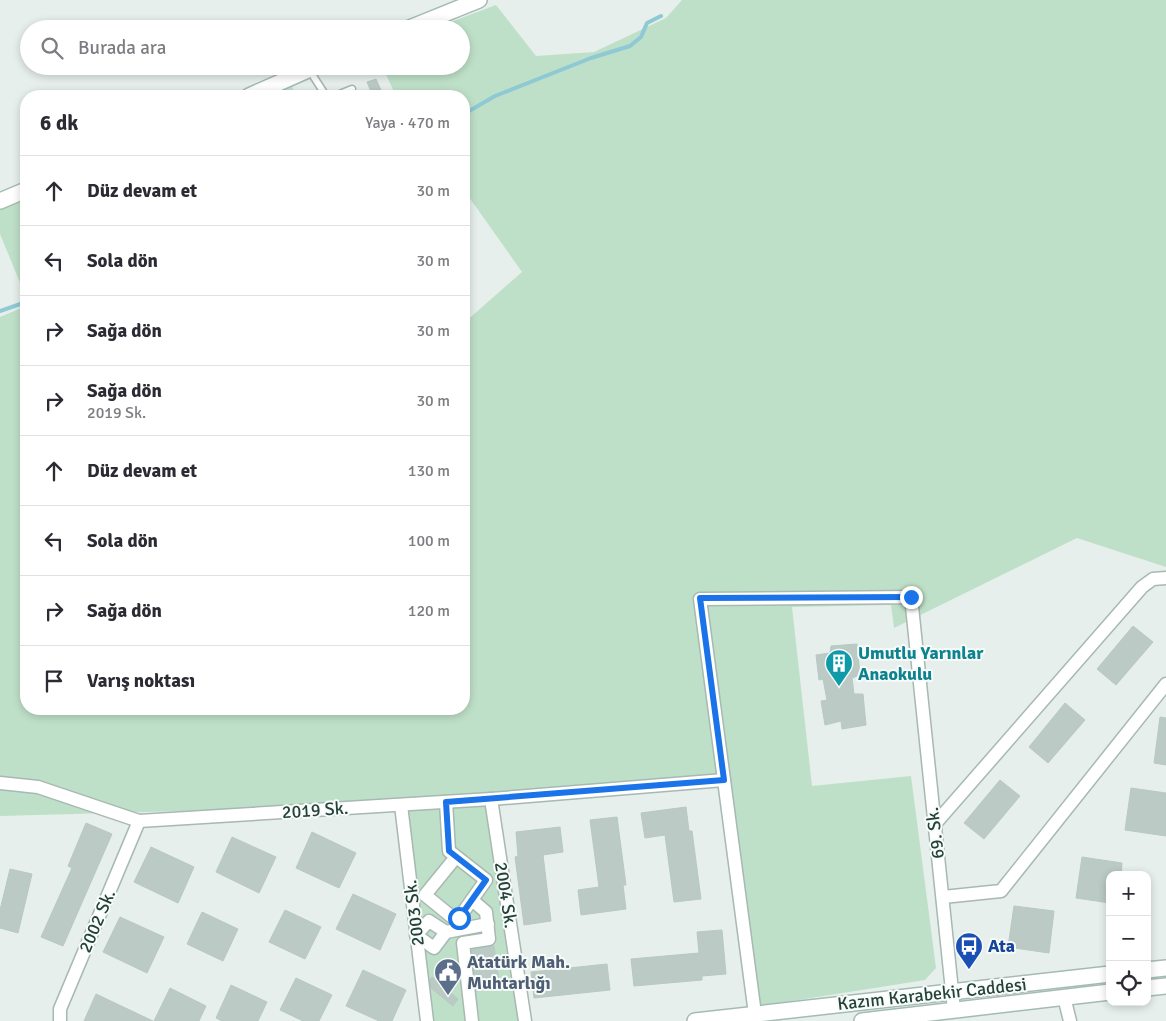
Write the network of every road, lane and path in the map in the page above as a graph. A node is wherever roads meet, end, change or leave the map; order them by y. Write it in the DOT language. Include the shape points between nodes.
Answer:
graph roads {
  1 [pos="479,0"];
  2 [pos="429,20"];
  3 [pos="297,75"];
  4 [pos="316,75"];
  5 [pos="263,90"];
  6 [pos="323,90"];
  7 [pos="20,193"];
  8 [pos="0,201"];
  9 [pos="1166,578"];
  10 [pos="1166,684"];
  11 [pos="724,780"];
  12 [pos="0,783"];
  13 [pos="491,799"];
  14 [pos="446,802"];
  15 [pos="400,805"];
  16 [pos="139,821"];
  17 [pos="934,825"];
  18 [pos="456,857"];
  19 [pos="943,896"];
  20 [pos="472,900"];
  21 [pos="510,924"];
  22 [pos="488,927"];
  23 [pos="446,932"];
  24 [pos="416,935"];
  25 [pos="1166,968"];
  26 [pos="1151,970"];
  27 [pos="1106,974"];
  28 [pos="1166,986"];
  29 [pos="1151,988"];
  30 [pos="953,991"];
  31 [pos="1106,992"];
  32 [pos="1064,997"];
  33 [pos="954,1010"];
  34 [pos="755,1014"];
  35 [pos="928,1017"];
  36 [pos="60,1021"];
  37 [pos="427,1021"];
  38 [pos="472,1021"];
  39 [pos="525,1021"];
  40 [pos="695,1021"];
  41 [pos="862,1021"];
  42 [pos="1070,1021"];
  1 -- 2 [label="street"];
  3 -- 5 [label="street"];
  4 -- 6 [label="lane"];
  7 -- 8 [label="street"];
  9 -- 17 [label="street" via="1153,579 1142,587"];
  10 -- 19 [label="street" via="1001,891"];
  11 -- 13 [label="street, 2019 Sk."];
  11 -- 17 [label="street, 69. Sk." via="700,598 911,597"];
  11 -- 34 [label="street"];
  12 -- 16 [label="street" via="38,787"];
  13 -- 14 [label="street, 2019 Sk."];
  13 -- 21 [label="street, 2004 Sk."];
  14 -- 15 [label="street, 2019 Sk."];
  14 -- 18 [label="street" via="449,851"];
  15 -- 16 [label="street, 2019 Sk."];
  15 -- 24 [label="street, 2003 Sk."];
  16 -- 36 [label="street, 2002 Sk." via="60,1008"];
  17 -- 19 [label="street, 69. Sk."];
  18 -- 20 [label="street" via="486,880"];
  18 -- 20 [label="street" via="425,895 452,917 459,918"];
  19 -- 30 [label="street, 69. Sk."];
  20 -- 22 [label="street" via="486,912"];
  21 -- 22 [label="street"];
  21 -- 39 [label="street, 2004 Sk."];
  22 -- 23 [label="street"];
  22 -- 38 [label="street" via="489,939 463,943 465,1000"];
  23 -- 24 [label="street" via="428,921"];
  23 -- 24 [label="street" via="434,948"];
  24 -- 37 [label="street, 2003 Sk."];
  25 -- 26 [label="street"];
  27 -- 30 [label="street, Kazım Karabekir Caddesi"];
  28 -- 29 [label="street"];
  30 -- 33 [label="street, 69. Sk."];
  30 -- 34 [label="street, Kazım Karabekir Caddesi"];
  31 -- 32 [label="street, Kazım Karabekir Caddesi"];
  32 -- 33 [label="street, Kazım Karabekir Caddesi"];
  32 -- 42 [label="street"];
  33 -- 35 [label="street, Kazım Karabekir Caddesi"];
  34 -- 40 [label="street, Kazım Karabekir Caddesi"];
  35 -- 41 [label="street, Kazım Karabekir Caddesi"];
}
